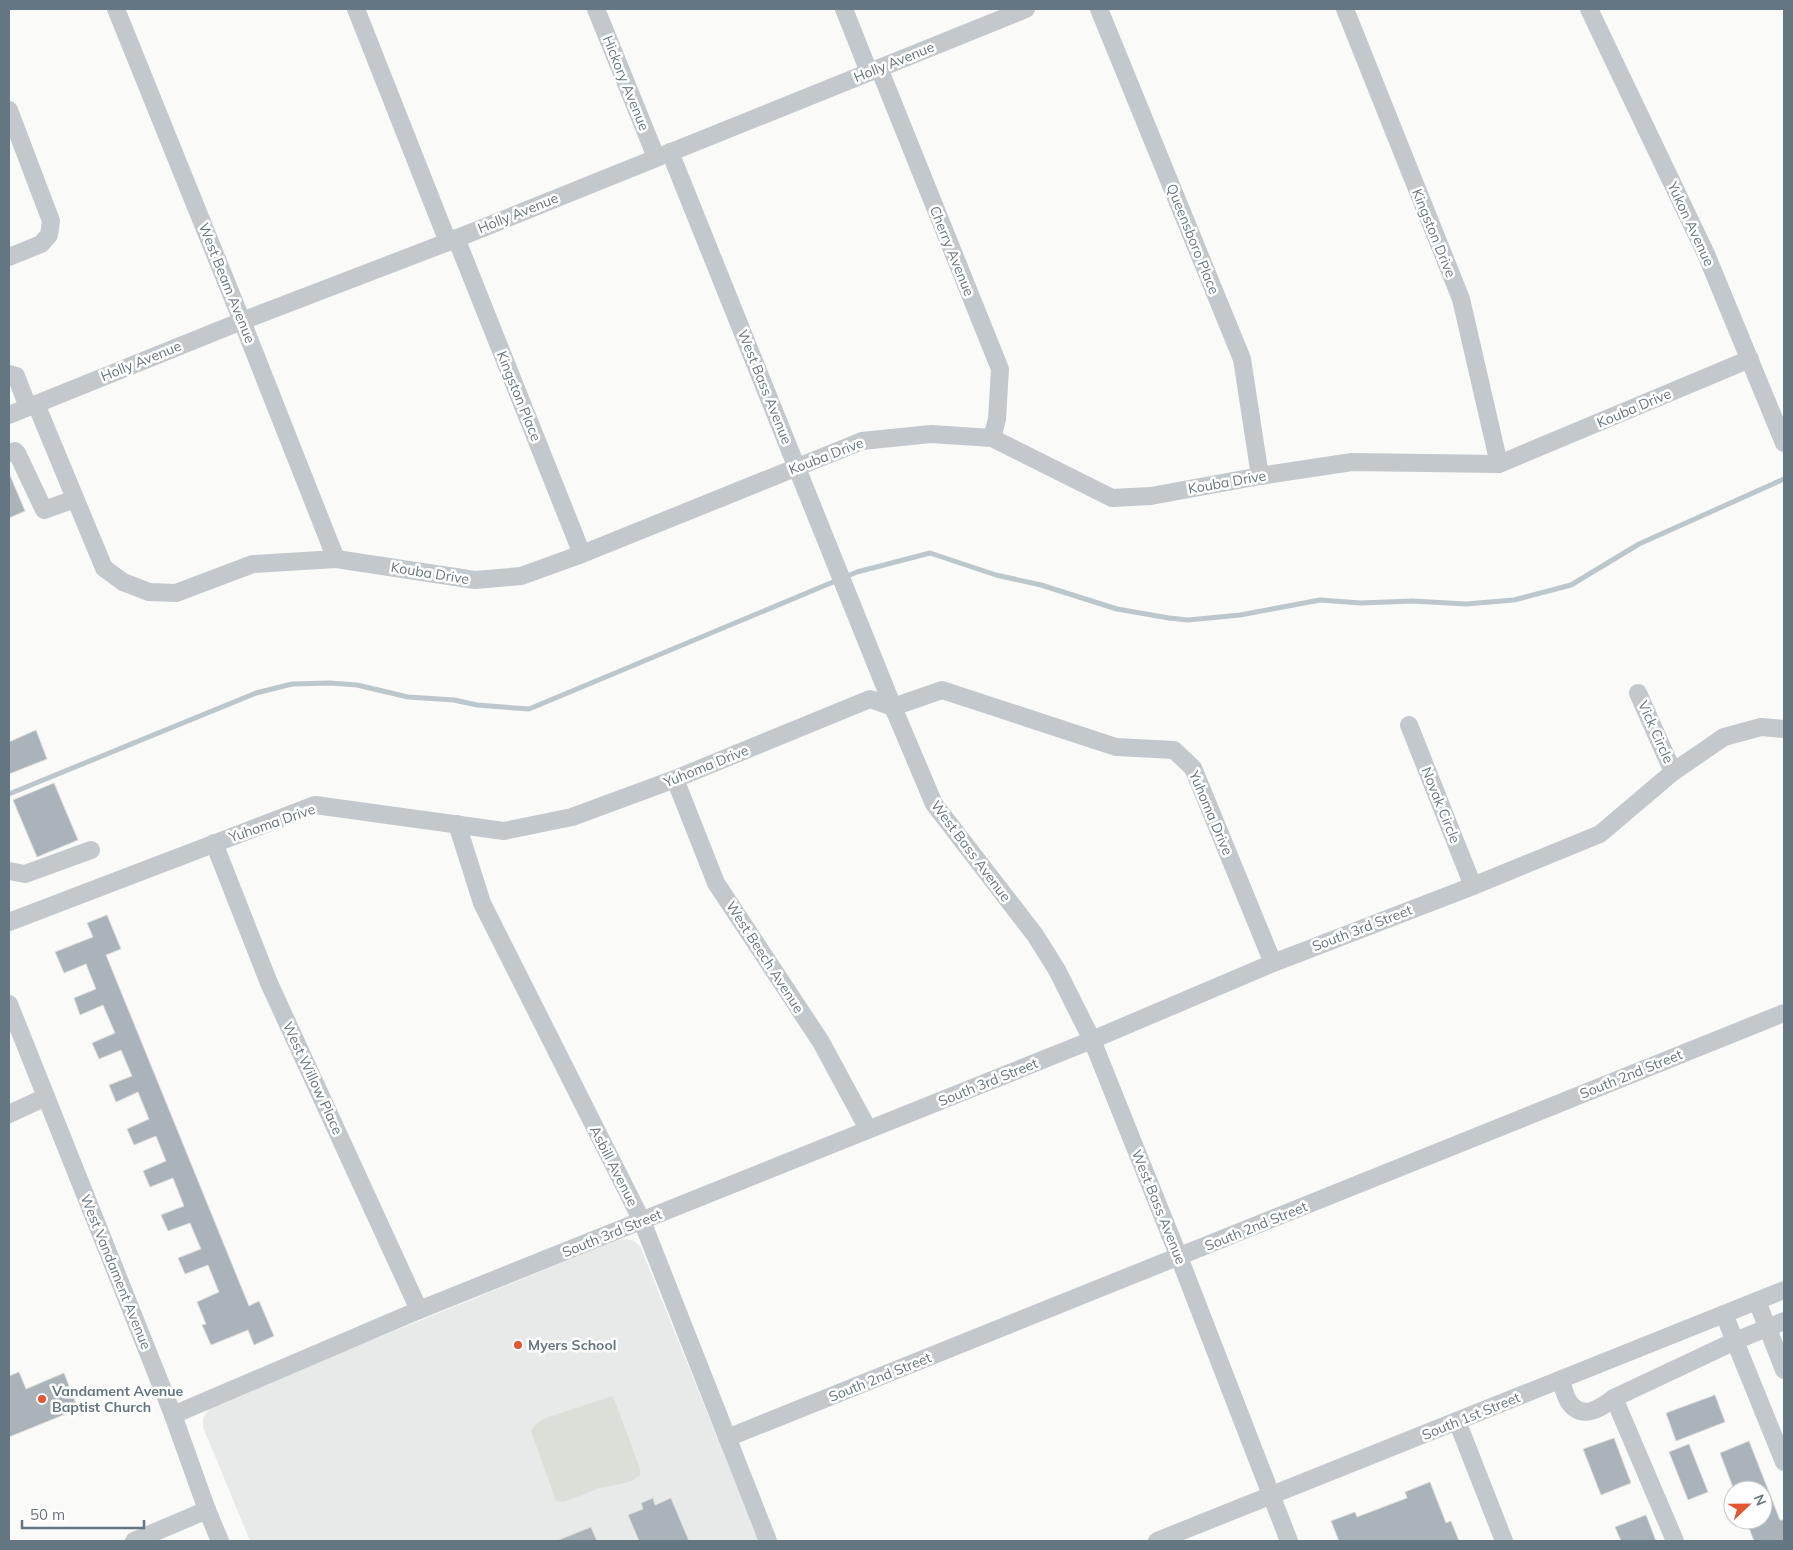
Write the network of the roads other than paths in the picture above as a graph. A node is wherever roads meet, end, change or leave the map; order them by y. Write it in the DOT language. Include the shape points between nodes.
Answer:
graph roads {
  1 [pos="116,9"];
  2 [pos="356,9"];
  3 [pos="596,9"];
  4 [pos="844,9"];
  5 [pos="1026,9"];
  6 [pos="1100,9"];
  7 [pos="1345,9"];
  8 [pos="1589,9"];
  9 [pos="874,70"];
  10 [pos="9,110"];
  11 [pos="663,155"];
  12 [pos="452,240"];
  13 [pos="9,257"];
  14 [pos="242,321"];
  15 [pos="1750,359"];
  16 [pos="9,374"];
  17 [pos="32,406"];
  18 [pos="9,415"];
  19 [pos="992,438"];
  20 [pos="1784,443"];
  21 [pos="12,452"];
  22 [pos="1499,464"];
  23 [pos="798,467"];
  24 [pos="1260,476"];
  25 [pos="75,499"];
  26 [pos="582,554"];
  27 [pos="336,559"];
  28 [pos="1638,693"];
  29 [pos="893,707"];
  30 [pos="1409,725"];
  31 [pos="1784,729"];
  32 [pos="1673,772"];
  33 [pos="675,779"];
  34 [pos="457,824"];
  35 [pos="214,843"];
  36 [pos="91,850"];
  37 [pos="9,871"];
  38 [pos="1473,886"];
  39 [pos="9,922"];
  40 [pos="1273,963"];
  41 [pos="9,1004"];
  42 [pos="1784,1013"];
  43 [pos="1092,1040"];
  44 [pos="46,1098"];
  45 [pos="9,1114"];
  46 [pos="868,1129"];
  47 [pos="642,1221"];
  48 [pos="1179,1257"];
  49 [pos="1784,1290"];
  50 [pos="1757,1301"];
  51 [pos="419,1310"];
  52 [pos="1724,1314"];
  53 [pos="1784,1321"];
  54 [pos="1768,1328"];
  55 [pos="1736,1341"];
  56 [pos="1784,1370"];
  57 [pos="1560,1380"];
  58 [pos="1614,1398"];
  59 [pos="173,1415"];
  60 [pos="1457,1422"];
  61 [pos="727,1438"];
  62 [pos="1784,1462"];
  63 [pos="1272,1496"];
  64 [pos="207,1510"];
  65 [pos="134,1541"];
  66 [pos="220,1541"];
  67 [pos="768,1541"];
  68 [pos="1157,1541"];
  69 [pos="1290,1541"];
  70 [pos="1504,1541"];
  71 [pos="1675,1541"];
  1 -- 14 [label="street, West Beam Avenue"];
  2 -- 12 [label="street, Kingston Place"];
  3 -- 11 [label="street, Hickory Avenue"];
  4 -- 9 [label="street, Cherry Avenue"];
  5 -- 9 [label="street, Holly Avenue"];
  6 -- 24 [label="street, Queensboro Place" via="1242,359"];
  7 -- 22 [label="street, Kingston Drive" via="1461,299"];
  8 -- 15 [label="street, Yukon Avenue" via="1706,254"];
  9 -- 11 [label="street, Holly Avenue"];
  9 -- 19 [label="street, Cherry Avenue" via="1000,369 997,419"];
  10 -- 13 [label="street" via="51,221 49,235 41,244"];
  11 -- 12 [label="street, Holly Avenue"];
  11 -- 23 [label="street, West Bass Avenue"];
  12 -- 14 [label="street, Holly Avenue"];
  12 -- 26 [label="street, Kingston Place"];
  14 -- 17 [label="street, Holly Avenue"];
  14 -- 27 [label="street, West Beam Avenue"];
  15 -- 20 [label="street, Yukon Avenue"];
  15 -- 22 [label="street, Kouba Drive"];
  16 -- 17 [label="street, Kouba Drive" via="16,376"];
  17 -- 18 [label="street, Holly Avenue"];
  17 -- 25 [label="street, Kouba Drive"];
  19 -- 23 [label="street, Kouba Drive" via="931,434 862,440"];
  19 -- 24 [label="street, Kouba Drive" via="1112,498 1151,496"];
  21 -- 25 [label="street" via="44,510"];
  22 -- 24 [label="street, Kouba Drive" via="1352,462"];
  23 -- 26 [label="street, Kouba Drive"];
  23 -- 29 [label="street, West Bass Avenue"];
  25 -- 27 [label="street, Kouba Drive" via="104,568 123,582 149,592 176,593 253,564"];
  26 -- 27 [label="street, Kouba Drive" via="521,576 476,580"];
  28 -- 32 [label="street, Vick Circle"];
  29 -- 33 [label="street, Yuhoma Drive" via="870,699"];
  29 -- 40 [label="street, Yuhoma Drive" via="942,690 1116,747 1174,750 1193,768"];
  29 -- 43 [label="street, West Bass Avenue" via="934,804 1035,936 1057,970"];
  30 -- 38 [label="street, Novak Circle"];
  31 -- 32 [label="street, South 3rd Street" via="1761,728 1724,737"];
  32 -- 38 [label="street, South 3rd Street" via="1600,834"];
  33 -- 34 [label="street, Yuhoma Drive" via="572,817 504,831"];
  33 -- 46 [label="street, West Beech Avenue" via="716,883 821,1042"];
  34 -- 35 [label="street, Yuhoma Drive" via="315,805"];
  34 -- 47 [label="street, Asbill Avenue" via="482,903"];
  35 -- 39 [label="street, Yuhoma Drive"];
  35 -- 51 [label="street, West Willow Place" via="270,983"];
  36 -- 37 [label="street" via="25,874"];
  38 -- 40 [label="street, South 3rd Street"];
  40 -- 43 [label="street, South 3rd Street"];
  41 -- 44 [label="street, West Vandament Avenue"];
  42 -- 48 [label="street, South 2nd Street"];
  43 -- 46 [label="street, South 3rd Street"];
  43 -- 48 [label="street, West Bass Avenue"];
  44 -- 45 [label="street"];
  44 -- 59 [label="street, West Vandament Avenue"];
  46 -- 47 [label="street, South 3rd Street"];
  47 -- 51 [label="street, South 3rd Street"];
  47 -- 61 [label="street, Asbill Avenue"];
  48 -- 61 [label="street, South 2nd Street"];
  48 -- 63 [label="street, West Bass Avenue"];
  49 -- 50 [label="street, South 1st Street"];
  50 -- 52 [label="street, South 1st Street"];
  50 -- 54 [label="street"];
  51 -- 59 [label="street, South 3rd Street"];
  52 -- 55 [label="street"];
  52 -- 57 [label="street, South 1st Street"];
  53 -- 54 [label="street"];
  54 -- 55 [label="street"];
  54 -- 56 [label="street"];
  55 -- 58 [label="street"];
  55 -- 62 [label="street"];
  57 -- 58 [label="street" via="1569,1402 1582,1412 1602,1407"];
  57 -- 60 [label="street, South 1st Street"];
  58 -- 71 [label="street"];
  59 -- 64 [label="street, West Vandament Avenue"];
  60 -- 63 [label="street, South 1st Street"];
  60 -- 70 [label="street"];
  61 -- 67 [label="street, Asbill Avenue"];
  63 -- 68 [label="street, South 1st Street"];
  63 -- 69 [label="street, West Bass Avenue"];
  64 -- 65 [label="street"];
  64 -- 66 [label="street, West Vandament Avenue"];
}
